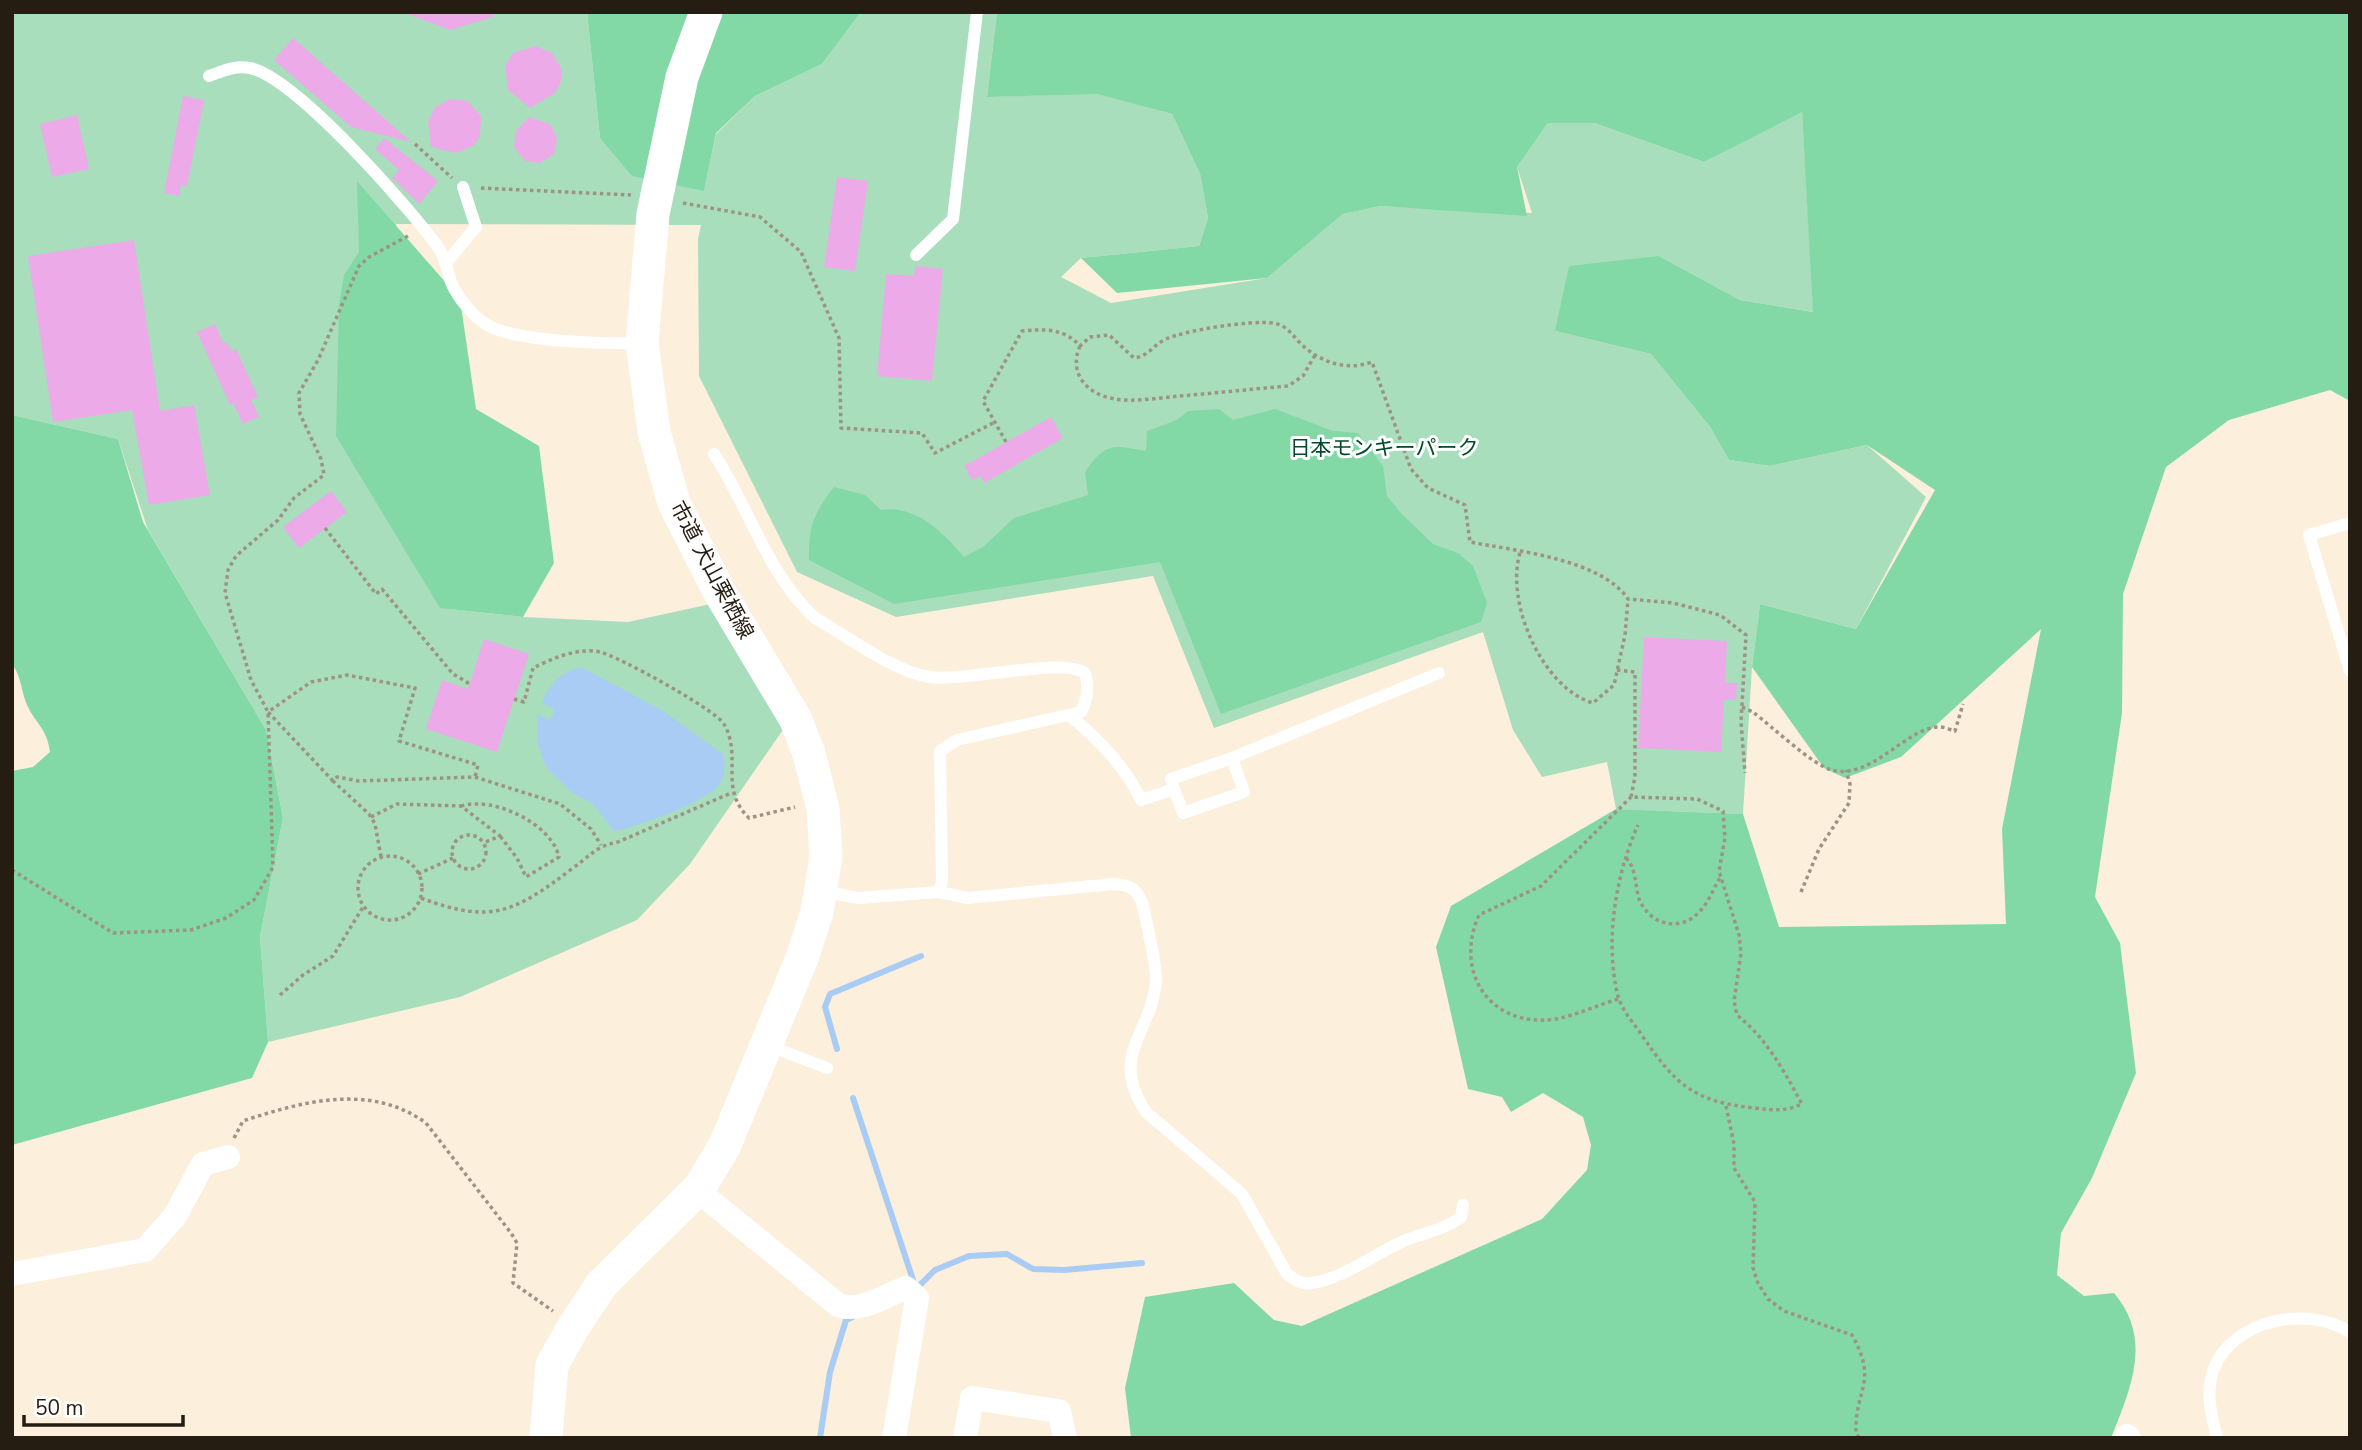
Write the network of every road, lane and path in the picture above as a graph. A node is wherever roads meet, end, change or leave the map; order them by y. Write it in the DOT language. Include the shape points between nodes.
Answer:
graph roads {
  1 [pos="706,12"];
  2 [pos="977,12"];
  3 [pos="209,76"];
  4 [pos="415,144"];
  5 [pos="463,187"];
  6 [pos="618,194"];
  7 [pos="715,208"];
  8 [pos="422,228"];
  9 [pos="916,255"];
  10 [pos="446,263"];
  11 [pos="642,343"];
  12 [pos="1080,346"];
  13 [pos="1315,354"];
  14 [pos="995,422"];
  15 [pos="1006,442"];
  16 [pos="714,454"];
  17 [pos="2350,523"];
  18 [pos="325,528"];
  19 [pos="1520,552"];
  20 [pos="1628,599"];
  21 [pos="1617,670"];
  22 [pos="2350,671"];
  23 [pos="1439,673"];
  24 [pos="470,684"];
  25 [pos="514,699"];
  26 [pos="1963,704"];
  27 [pos="1742,707"];
  28 [pos="268,712"];
  29 [pos="1070,716"];
  30 [pos="1232,758"];
  31 [pos="1846,770"];
  32 [pos="1745,773"];
  33 [pos="475,777"];
  34 [pos="333,781"];
  35 [pos="1174,789"];
  36 [pos="732,793"];
  37 [pos="1631,797"];
  38 [pos="461,806"];
  39 [pos="797,806"];
  40 [pos="371,817"];
  41 [pos="1638,825"];
  42 [pos="500,835"];
  43 [pos="483,843"];
  44 [pos="601,845"];
  45 [pos="381,857"];
  46 [pos="453,858"];
  47 [pos="1626,858"];
  48 [pos="12,870"];
  49 [pos="418,874"];
  50 [pos="1721,876"];
  51 [pos="939,892"];
  52 [pos="1801,892"];
  53 [pos="421,898"];
  54 [pos="819,901"];
  55 [pos="363,906"];
  56 [pos="280,995"];
  57 [pos="1619,998"];
  58 [pos="766,1045"];
  59 [pos="827,1068"];
  60 [pos="1726,1106"];
  61 [pos="228,1157"];
  62 [pos="697,1190"];
  63 [pos="1463,1205"];
  64 [pos="12,1274"];
  65 [pos="574,1326"];
  66 [pos="2350,1332"];
  67 [pos="546,1438"];
  68 [pos="894,1438"];
  69 [pos="965,1438"];
  70 [pos="1065,1438"];
  71 [pos="1860,1438"];
  72 [pos="2217,1438"];
  1 -- 11 [label="street, 市道 犬山栗栖線" via="682,77 653,214"];
  2 -- 9 [label="lane" via="953,219"];
  3 -- 8 [label="lane" via="235,67 269,75 347,142"];
  4 -- 5 [label="path"];
  5 -- 6 [label="path"];
  5 -- 10 [label="lane" via="476,227"];
  7 -- 14 [label="path" via="760,217 801,252 839,338 841,428 922,433 935,453"];
  8 -- 10 [label="lane"];
  8 -- 28 [label="path" via="359,266 299,393 300,414 324,475 236,556 228,570 225,593 251,680"];
  10 -- 11 [label="lane" via="452,283 488,326 589,344"];
  11 -- 54 [label="street, 市道 犬山栗栖線" via="654,432 674,503 720,593 796,720 809,754 825,827"];
  12 -- 13 [label="path" via="1090,337 1109,335 1134,358 1144,357 1164,339 1253,321 1276,323"];
  12 -- 13 [label="path" via="1076,367 1082,382 1105,396 1143,400 1288,386 1303,376"];
  12 -- 14 [label="path" via="1070,334 1022,331 983,401"];
  13 -- 19 [label="path" via="1330,364 1358,367 1372,362 1411,469 1428,488 1465,505 1470,542"];
  14 -- 15 [label="path"];
  16 -- 29 [label="lane" via="764,548 815,618 902,669 926,677 1076,668 1085,673 1087,700 1081,712"];
  17 -- 22 [label="lane" via="2309,535"];
  18 -- 24 [label="path" via="376,594 382,589 453,674"];
  19 -- 20 [label="path" via="1594,572 1620,587"];
  19 -- 21 [label="path" via="1520,598 1540,660 1578,699 1593,703 1614,685"];
  20 -- 21 [label="path"];
  20 -- 27 [label="path" via="1673,603 1720,615 1746,635"];
  21 -- 37 [label="path" via="1634,672"];
  23 -- 30 [label="lane"];
  25 -- 36 [label="path" via="524,702 533,668 557,656 599,651 667,685 723,721 734,747"];
  26 -- 31 [label="path" via="1955,731 1938,727 1924,732 1867,766"];
  27 -- 31 [label="path" via="1826,767"];
  27 -- 32 [label="path"];
  28 -- 33 [label="path" via="311,682 347,675 415,688 399,741 478,765"];
  28 -- 34 [label="path"];
  28 -- 48 [label="path" via="273,867 254,900 226,918 191,930 113,933"];
  29 -- 35 [label="lane" via="1133,783 1141,800"];
  29 -- 51 [label="lane" via="957,740 940,751"];
  30 -- 35 [label="lane" via="1171,779"];
  30 -- 35 [label="lane" via="1244,792 1183,813"];
  31 -- 52 [label="path" via="1849,803 1819,849"];
  33 -- 34 [label="path" via="359,781 345,776"];
  33 -- 44 [label="path" via="560,804 591,829"];
  34 -- 40 [label="path"];
  36 -- 39 [label="path" via="749,818"];
  36 -- 44 [label="path"];
  37 -- 50 [label="path" via="1698,799 1723,811"];
  37 -- 57 [label="path" via="1541,886 1479,915 1469,950 1470,970 1485,996 1521,1016 1557,1018"];
  38 -- 40 [label="path" via="397,804"];
  38 -- 42 [label="path"];
  38 -- 42 [label="path" via="474,802 525,818 553,841 559,857 526,877"];
  40 -- 45 [label="path"];
  41 -- 47 [label="path"];
  42 -- 43 [label="path"];
  43 -- 46 [label="path" via="475,836 463,835 452,847"];
  43 -- 46 [label="path" via="485,854 477,867 466,868"];
  44 -- 53 [label="path" via="545,889 510,908 489,914"];
  45 -- 49 [label="path" via="400,858"];
  45 -- 55 [label="path" via="359,877"];
  46 -- 49 [label="path"];
  47 -- 50 [label="path" via="1632,863 1641,903 1663,924 1693,918"];
  47 -- 57 [label="path" via="1614,911 1613,956"];
  49 -- 53 [label="path"];
  50 -- 60 [label="path" via="1739,935 1737,1016 1755,1030 1802,1104 1784,1112"];
  51 -- 54 [label="lane"];
  51 -- 63 [label="lane" via="968,898 1113,884 1129,885 1138,892 1156,977 1131,1055 1129,1068 1136,1097 1146,1112 1242,1194 1287,1274 1298,1283 1328,1278 1452,1224 1461,1217"];
  53 -- 55 [label="path" via="409,915 389,921"];
  54 -- 58 [label="street, 市道 犬山栗栖線"];
  55 -- 56 [label="path" via="333,956"];
  57 -- 60 [label="path" via="1657,1058 1686,1089"];
  58 -- 59 [label="lane"];
  58 -- 62 [label="street, 市道 犬山栗栖線" via="725,1145"];
  60 -- 71 [label="path" via="1734,1168 1755,1202 1753,1268 1758,1283 1783,1311 1852,1335 1867,1372 1856,1419"];
  61 -- 64 [label="street" via="203,1164 175,1216 145,1250"];
  61 -- 65 [label="path" via="238,1126 266,1113 358,1097 415,1115 426,1123 517,1243 513,1283"];
  62 -- 65 [label="street, 市道 犬山栗栖線" via="602,1284"];
  62 -- 68 [label="street" via="838,1305 863,1307 906,1288 917,1298"];
  65 -- 67 [label="street, 市道 犬山栗栖線" via="552,1365"];
  66 -- 72 [label="lane" via="2327,1321 2298,1317 2249,1332 2235,1342 2220,1357 2209,1384"];
  69 -- 70 [label="street" via="972,1398 1059,1411"];
}
